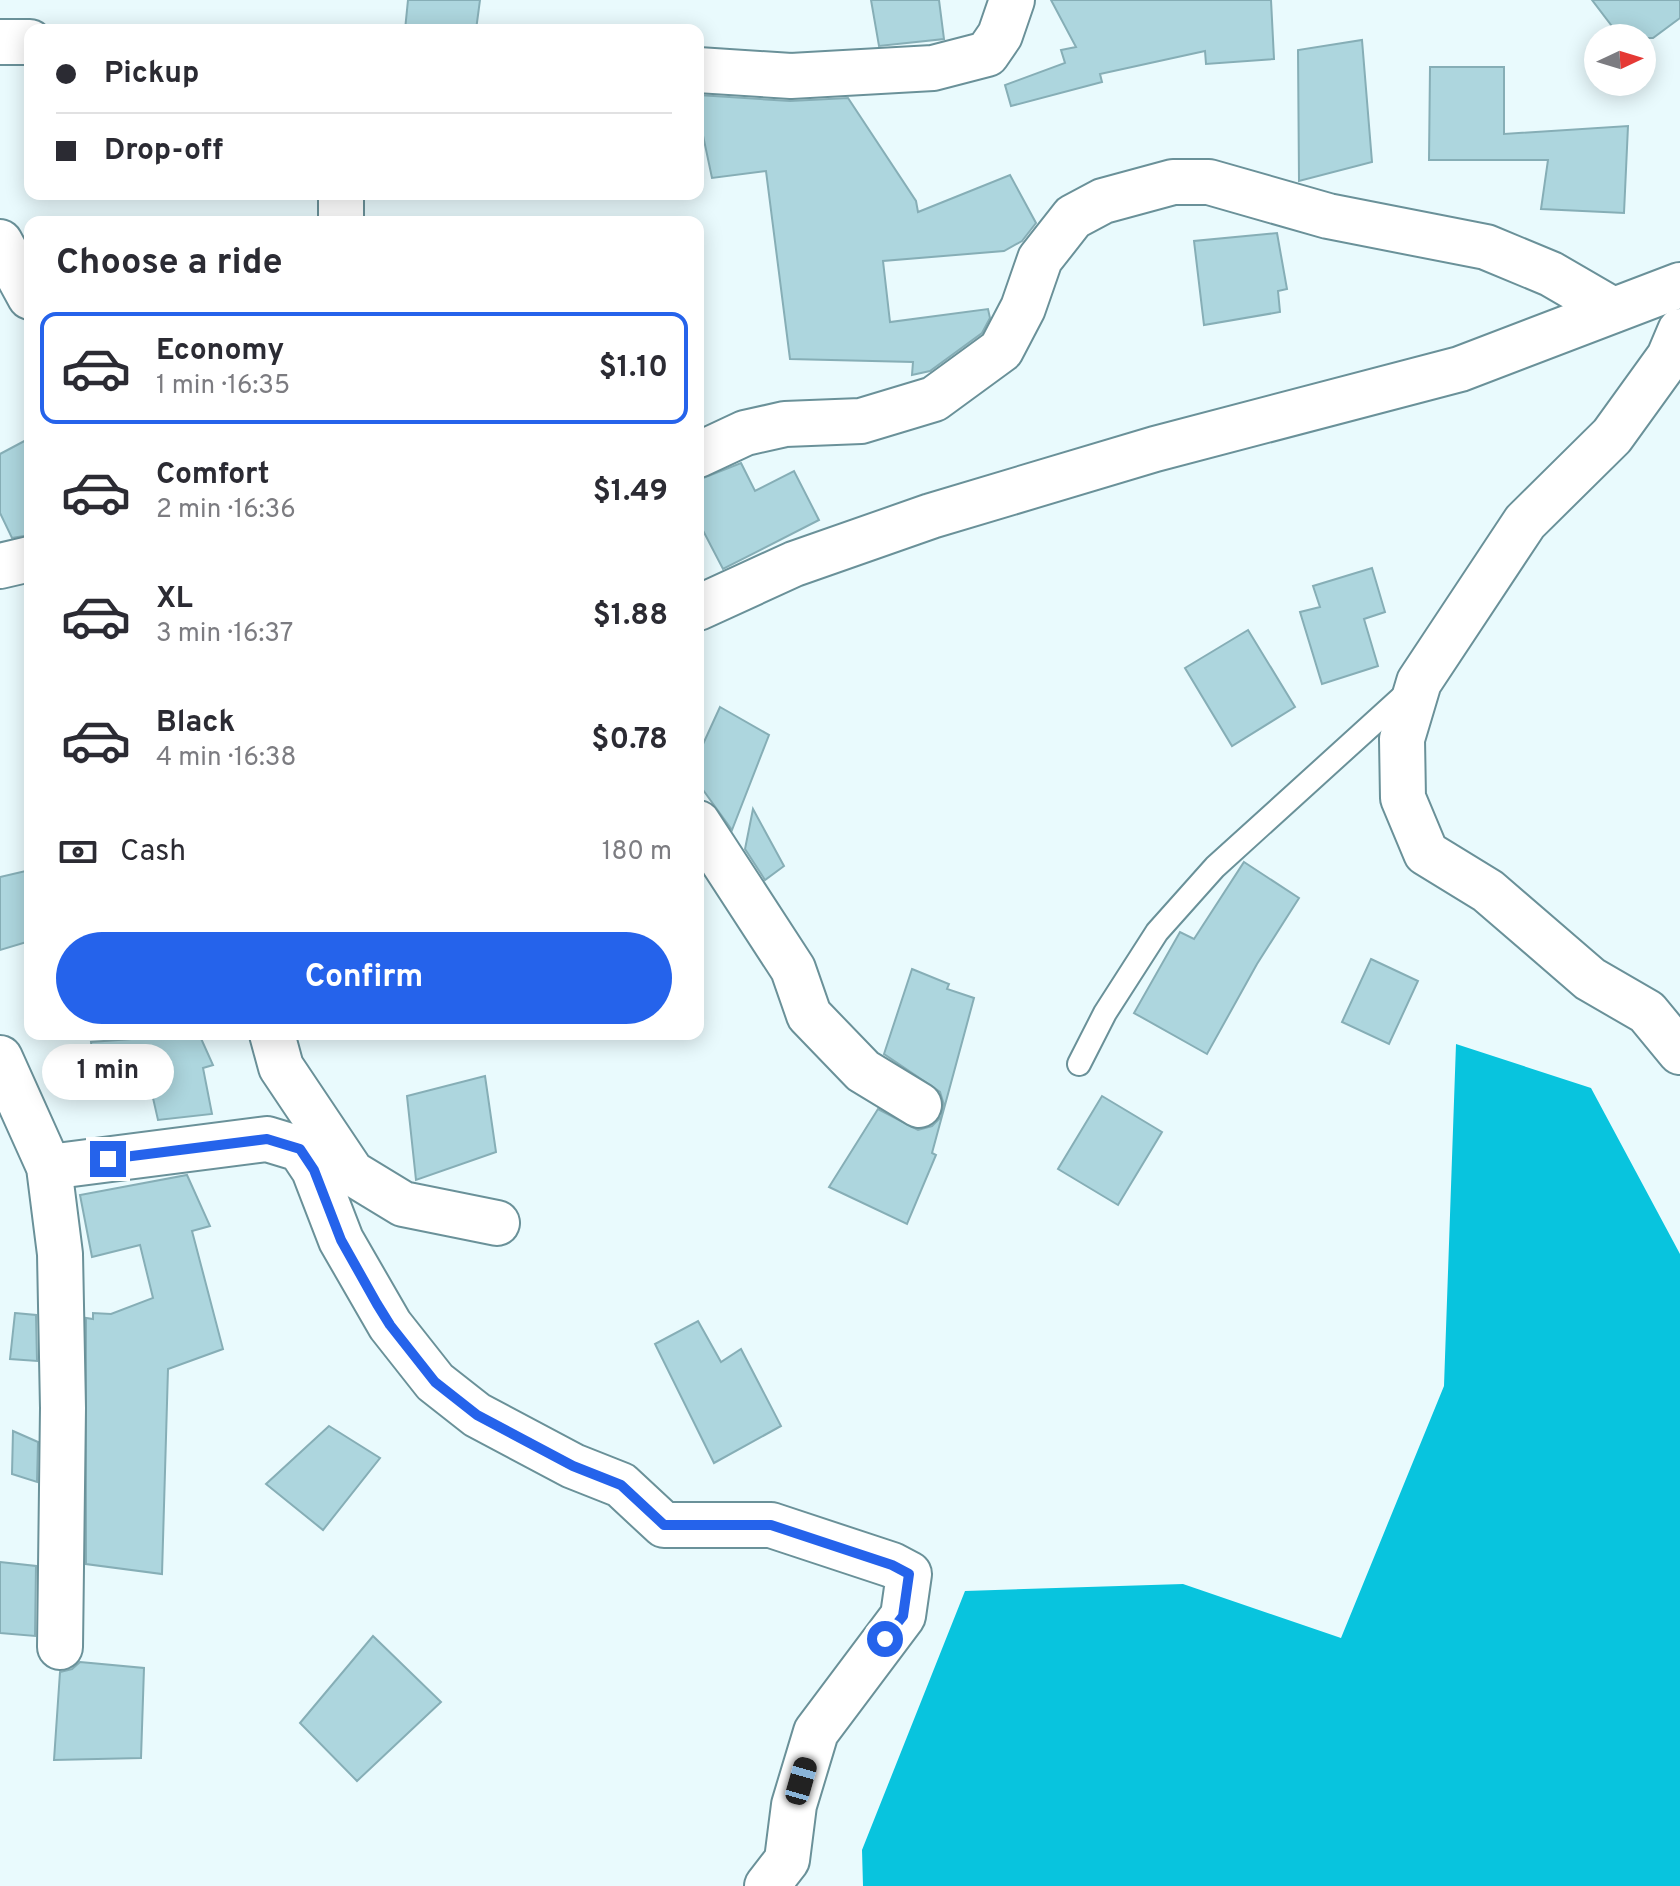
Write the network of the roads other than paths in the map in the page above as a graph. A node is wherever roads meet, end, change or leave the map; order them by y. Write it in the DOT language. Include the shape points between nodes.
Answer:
graph roads {
  1 [pos="1012,0"];
  2 [pos="0,42"];
  3 [pos="24,42"];
  4 [pos="704,70"];
  5 [pos="0,242"];
  6 [pos="1680,285"];
  7 [pos="24,286"];
  8 [pos="1613,310"];
  9 [pos="1680,331"];
  10 [pos="704,452"];
  11 [pos="24,560"];
  12 [pos="0,566"];
  13 [pos="704,605"];
  14 [pos="1419,682"];
  15 [pos="704,832"];
  16 [pos="274,1040"];
  17 [pos="1680,1052"];
  18 [pos="0,1058"];
  19 [pos="1079,1064"];
  20 [pos="919,1105"];
  21 [pos="49,1167"];
  22 [pos="497,1223"];
  23 [pos="60,1647"];
  24 [pos="767,1886"];
  1 -- 4 [label="street" via="987,54 933,68 791,76"];
  2 -- 3 [label="street"];
  5 -- 7 [label="street"];
  6 -- 8 [label="street"];
  8 -- 10 [label="street" via="1551,274 1486,247 1328,216 1209,182 1173,182 1103,201 1073,217 1040,259 1001,350 934,399 861,421 785,424 745,433"];
  8 -- 13 [label="street" via="1460,369 1155,449 931,516 794,564"];
  9 -- 14 [label="street" via="1669,357 1612,436 1525,522"];
  11 -- 12 [label="street"];
  14 -- 17 [label="street" via="1402,739 1403,798 1426,853 1488,891 1590,979 1647,1012"];
  14 -- 19 [label="lane" via="1215,867 1157,932"];
  15 -- 20 [label="street" via="793,969 809,1015 863,1071"];
  16 -- 22 [label="street" via="281,1067 352,1173 403,1204"];
  18 -- 21 [label="street"];
  21 -- 23 [label="street" via="60,1254"];
  21 -- 24 [label="street" via="267,1139 300,1149 314,1170 341,1240 390,1325 435,1382 477,1415 621,1485 664,1525 771,1525 909,1574 903,1616 816,1732 794,1805 787,1860"];
}
